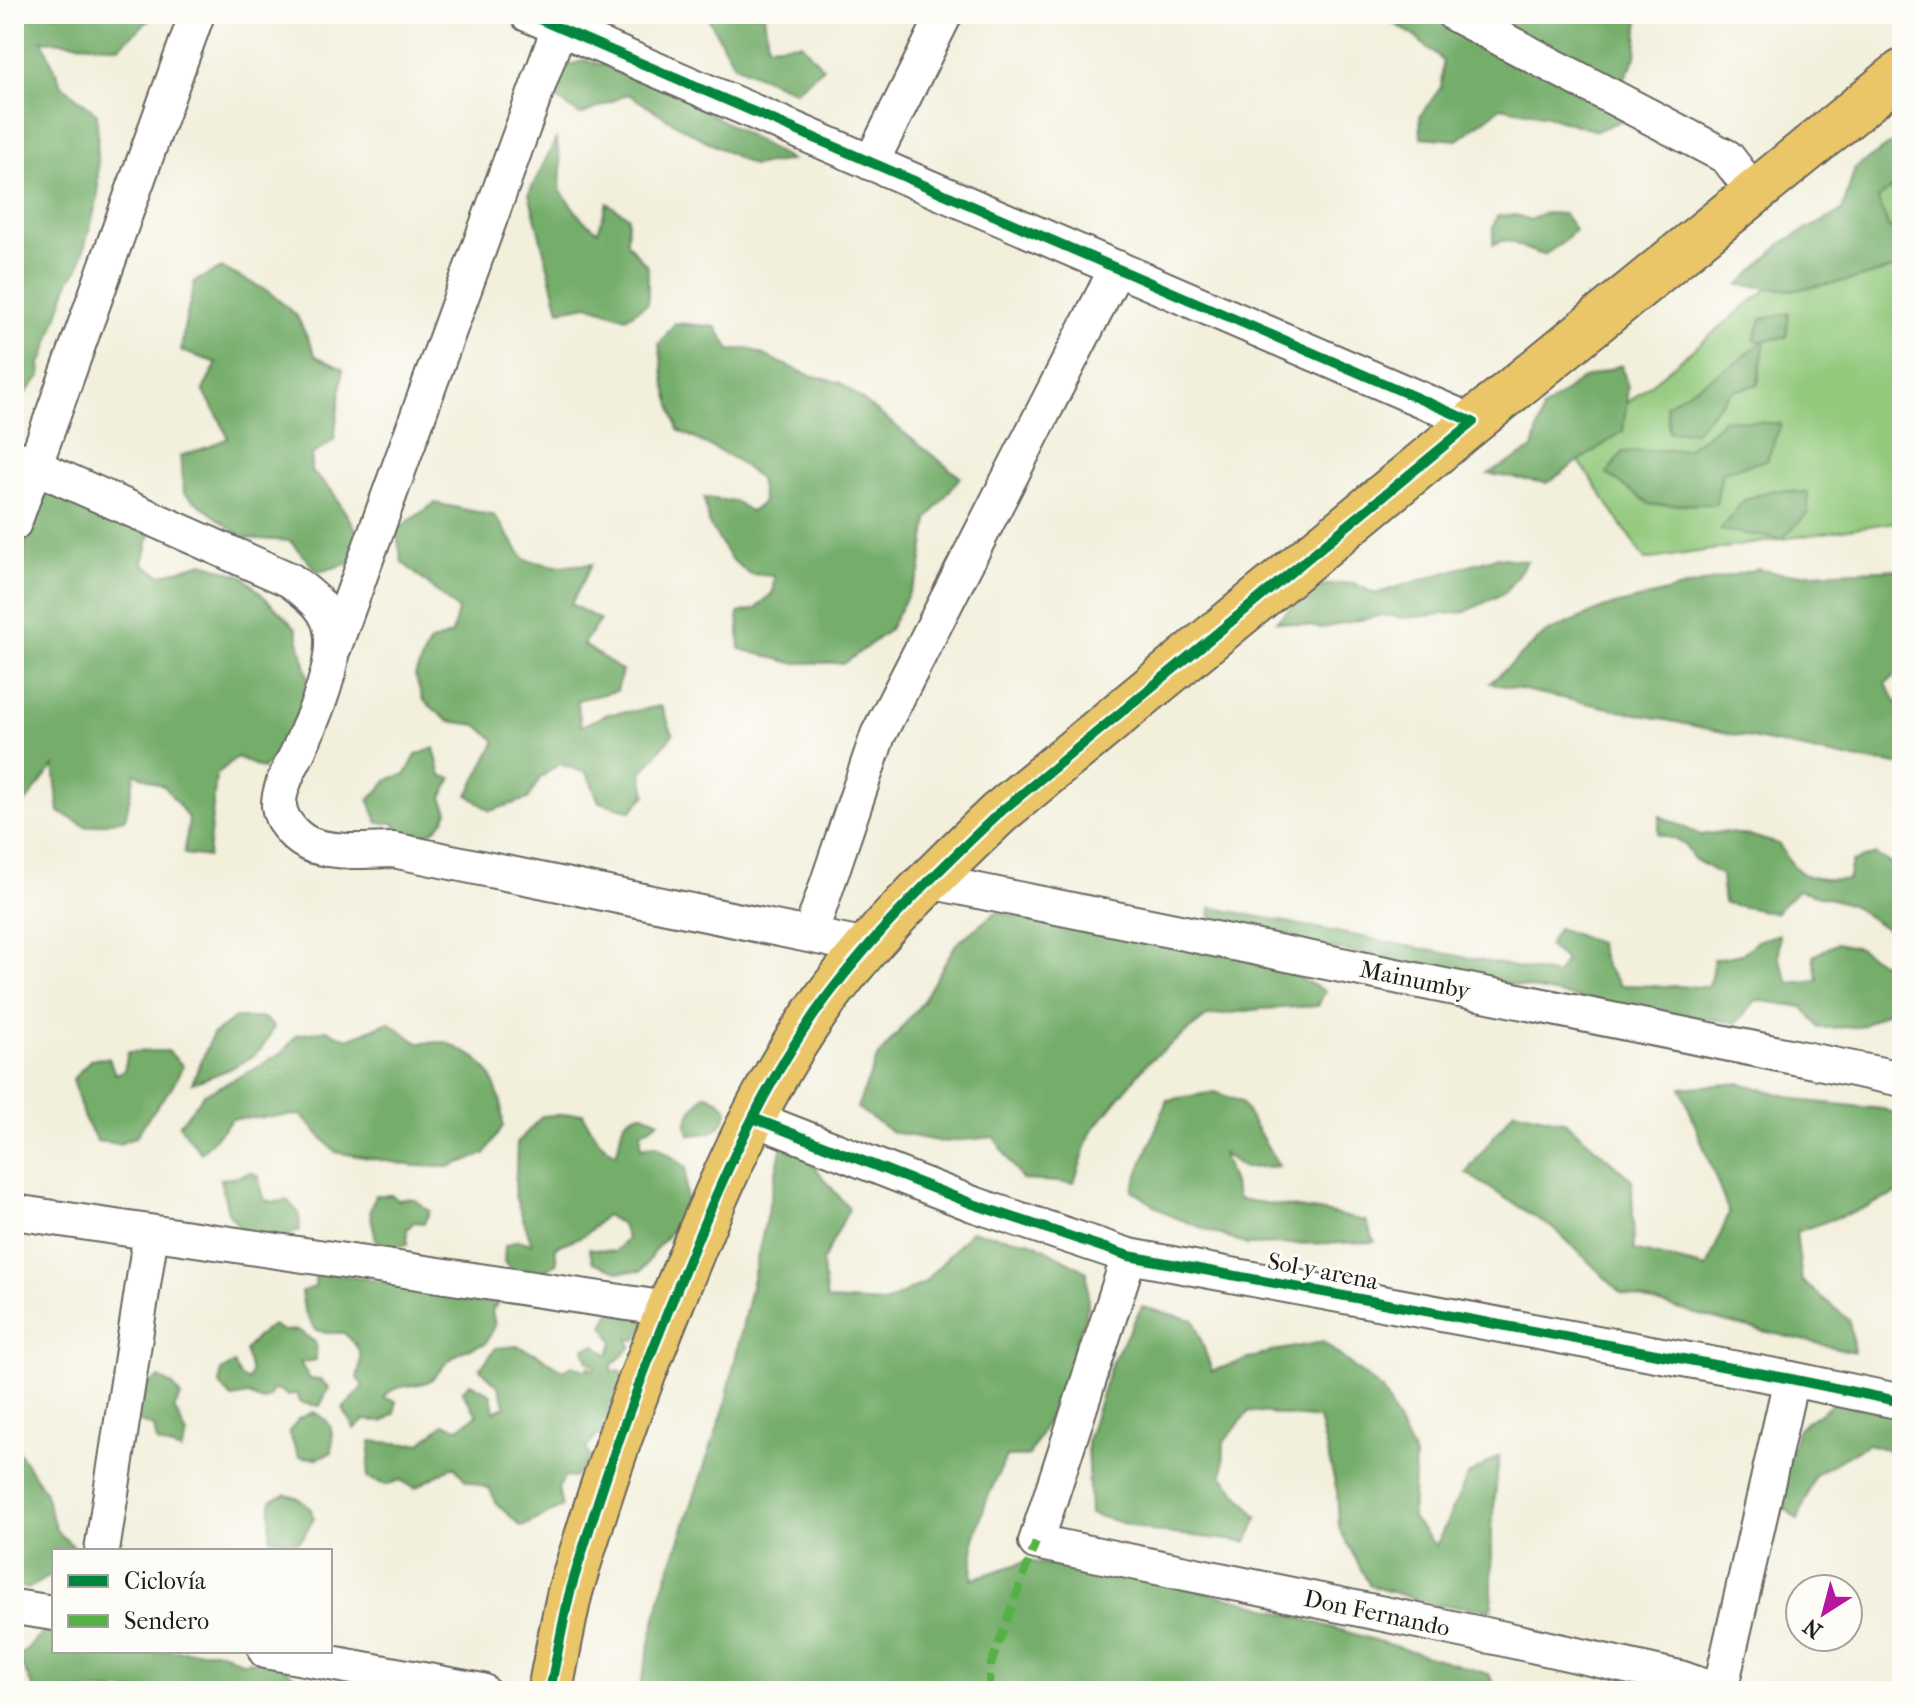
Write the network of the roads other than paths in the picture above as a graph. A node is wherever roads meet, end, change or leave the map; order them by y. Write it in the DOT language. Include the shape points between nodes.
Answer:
graph roads {
  1 [pos="197,14"];
  2 [pos="527,14"];
  3 [pos="945,14"];
  4 [pos="1454,14"];
  5 [pos="561,21"];
  6 [pos="1902,72"];
  7 [pos="871,163"];
  8 [pos="1754,192"];
  9 [pos="1117,268"];
  10 [pos="1473,422"];
  11 [pos="24,462"];
  12 [pos="14,523"];
  13 [pos="334,647"];
  14 [pos="929,881"];
  15 [pos="810,935"];
  16 [pos="867,947"];
  17 [pos="1902,1079"];
  18 [pos="753,1118"];
  19 [pos="14,1212"];
  20 [pos="151,1233"];
  21 [pos="1129,1256"];
  22 [pos="668,1309"];
  23 [pos="1791,1379"];
  24 [pos="1902,1402"];
  25 [pos="102,1549"];
  26 [pos="14,1607"];
  27 [pos="52,1613"];
  28 [pos="277,1653"];
  29 [pos="482,1691"];
  30 [pos="550,1691"];
  31 [pos="1718,1691"];
  1 -- 11 [label="street"];
  2 -- 5 [label="street"];
  3 -- 7 [label="street"];
  4 -- 8 [label="street" via="1727,157"];
  5 -- 7 [label="street"];
  5 -- 13 [label="street"];
  6 -- 8 [label="main road"];
  7 -- 9 [label="street"];
  8 -- 10 [label="main road"];
  9 -- 10 [label="street"];
  9 -- 15 [label="street" via="878,735"];
  10 -- 14 [label="main road" via="999,813"];
  11 -- 12 [label="street"];
  11 -- 13 [label="street" via="290,580 314,598 330,622"];
  13 -- 15 [label="street" via="279,806 288,829 311,846 393,850"];
  14 -- 16 [label="main road"];
  14 -- 17 [label="street, Mainumby"];
  15 -- 16 [label="street"];
  16 -- 18 [label="main road" via="788,1054"];
  18 -- 21 [label="street, Sol y arena" via="973,1204"];
  18 -- 22 [label="main road"];
  19 -- 20 [label="street"];
  20 -- 22 [label="street"];
  20 -- 25 [label="street"];
  21 -- 23 [label="street, Sol y arena"];
  21 -- 31 [label="street, Don Fernando" via="1036,1542 1500,1638"];
  22 -- 30 [label="main road" via="604,1483 570,1594"];
  23 -- 24 [label="street, Sol y arena"];
  23 -- 31 [label="street"];
  26 -- 27 [label="street"];
  28 -- 29 [label="street"];
}
